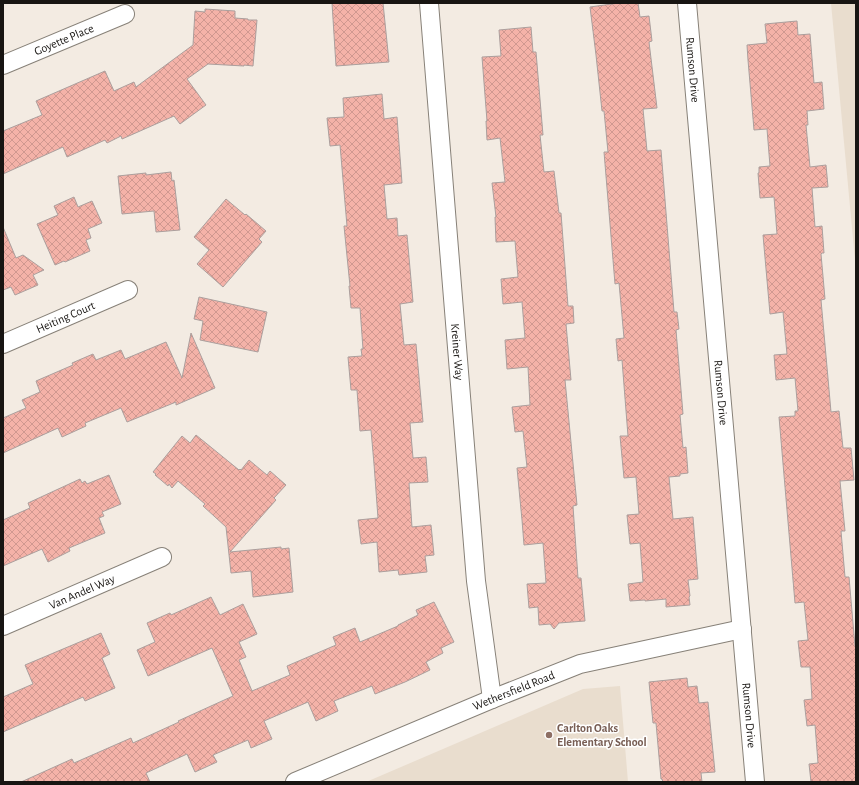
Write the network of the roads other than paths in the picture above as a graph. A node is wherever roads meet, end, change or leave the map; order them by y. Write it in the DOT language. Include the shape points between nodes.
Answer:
graph roads {
  1 [pos="429,3"];
  2 [pos="687,3"];
  3 [pos="124,14"];
  4 [pos="3,65"];
  5 [pos="128,290"];
  6 [pos="3,344"];
  7 [pos="162,557"];
  8 [pos="3,626"];
  9 [pos="742,629"];
  10 [pos="492,699"];
  11 [pos="295,782"];
  12 [pos="755,782"];
  1 -- 10 [label="street, Kreiner Way" via="476,581"];
  2 -- 9 [label="street, Rumson Drive"];
  3 -- 4 [label="street, Goyette Place"];
  5 -- 6 [label="street, Heiting Court"];
  7 -- 8 [label="street, Van Andel Way"];
  9 -- 10 [label="street, Wethersfield Road" via="580,664"];
  9 -- 12 [label="street, Rumson Drive"];
  10 -- 11 [label="street, Wethersfield Road"];
}
